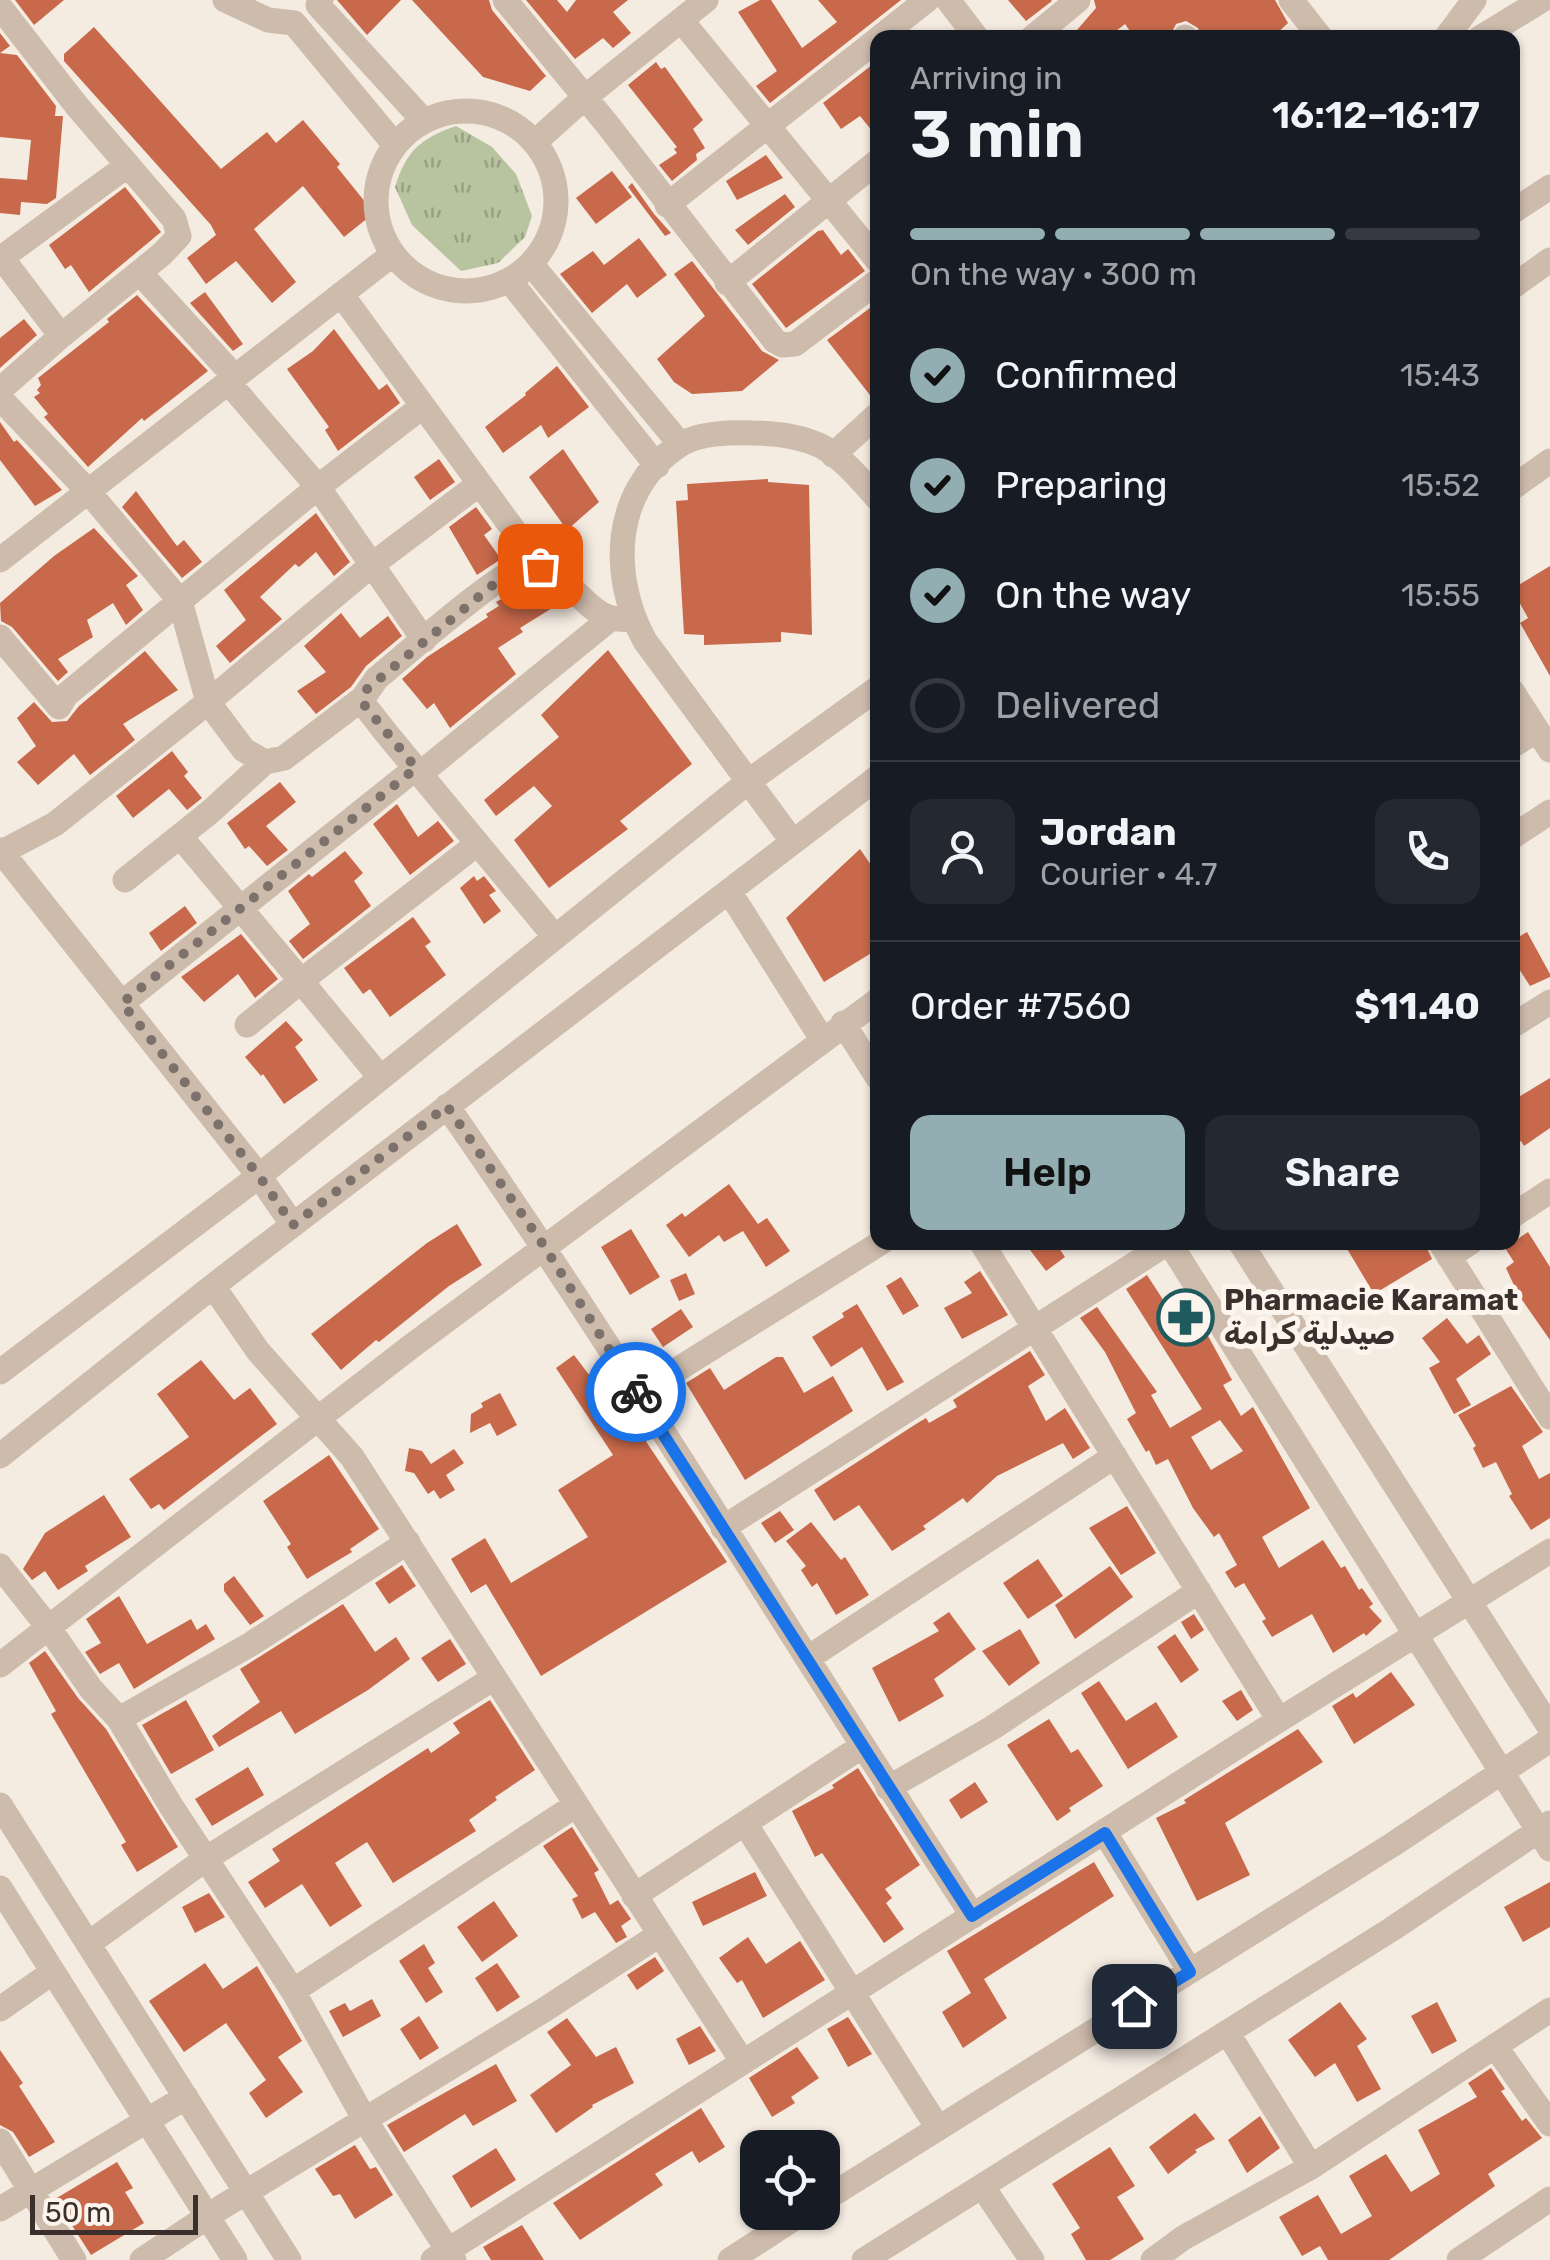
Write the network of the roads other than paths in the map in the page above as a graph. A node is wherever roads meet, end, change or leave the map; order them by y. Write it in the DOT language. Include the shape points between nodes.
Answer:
graph roads {
  1 [pos="225,0"];
  2 [pos="506,0"];
  3 [pos="706,0"];
  4 [pos="927,0"];
  5 [pos="948,0"];
  6 [pos="1078,0"];
  7 [pos="1291,0"];
  8 [pos="1474,0"];
  9 [pos="1542,0"];
  10 [pos="320,3"];
  11 [pos="0,7"];
  12 [pos="681,20"];
  13 [pos="294,23"];
  14 [pos="888,30"];
  15 [pos="971,30"];
  16 [pos="1042,30"];
  17 [pos="1315,30"];
  18 [pos="1452,30"];
  19 [pos="1493,30"];
  20 [pos="870,44"];
  21 [pos="584,98"];
  22 [pos="424,121"];
  23 [pos="768,125"];
  24 [pos="535,142"];
  25 [pos="395,145"];
  26 [pos="128,165"];
  27 [pos="870,167"];
  28 [pos="1550,187"];
  29 [pos="828,201"];
  30 [pos="667,205"];
  31 [pos="1520,207"];
  32 [pos="870,251"];
  33 [pos="393,254"];
  34 [pos="1,258"];
  35 [pos="530,264"];
  36 [pos="1548,265"];
  37 [pos="140,273"];
  38 [pos="509,280"];
  39 [pos="1520,282"];
  40 [pos="727,283"];
  41 [pos="870,287"];
  42 [pos="341,294"];
  43 [pos="61,336"];
  44 [pos="231,380"];
  45 [pos="0,390"];
  46 [pos="0,398"];
  47 [pos="423,406"];
  48 [pos="870,421"];
  49 [pos="680,444"];
  50 [pos="832,455"];
  51 [pos="1550,461"];
  52 [pos="657,466"];
  53 [pos="1520,482"];
  54 [pos="480,484"];
  55 [pos="318,487"];
  56 [pos="87,490"];
  57 [pos="870,491"];
  58 [pos="0,560"];
  59 [pos="372,564"];
  60 [pos="540,566"];
  61 [pos="180,601"];
  62 [pos="621,619"];
  63 [pos="0,636"];
  64 [pos="424,640"];
  65 [pos="870,694"];
  66 [pos="363,698"];
  67 [pos="208,702"];
  68 [pos="1520,703"];
  69 [pos="1544,740"];
  70 [pos="265,762"];
  71 [pos="418,771"];
  72 [pos="749,781"];
  73 [pos="870,785"];
  74 [pos="1550,812"];
  75 [pos="1520,832"];
  76 [pos="180,836"];
  77 [pos="792,842"];
  78 [pos="477,844"];
  79 [pos="1,851"];
  80 [pos="125,880"];
  81 [pos="729,891"];
  82 [pos="240,910"];
  83 [pos="555,936"];
  84 [pos="301,981"];
  85 [pos="1550,1002"];
  86 [pos="122,1003"];
  87 [pos="870,1005"];
  88 [pos="1520,1021"];
  89 [pos="843,1023"];
  90 [pos="247,1025"];
  91 [pos="822,1039"];
  92 [pos="870,1065"];
  93 [pos="380,1078"];
  94 [pos="447,1106"];
  95 [pos="259,1176"];
  96 [pos="1550,1191"];
  97 [pos="1520,1211"];
  98 [pos="293,1225"];
  99 [pos="544,1246"];
  100 [pos="870,1249"];
  101 [pos="986,1250"];
  102 [pos="1156,1250"];
  103 [pos="1174,1250"];
  104 [pos="1245,1250"];
  105 [pos="1444,1250"];
  106 [pos="213,1286"];
  107 [pos="1034,1327"];
  108 [pos="0,1372"];
  109 [pos="1540,1378"];
  110 [pos="638,1394"];
  111 [pos="319,1417"];
  112 [pos="1550,1417"];
  113 [pos="0,1456"];
  114 [pos="1115,1456"];
  115 [pos="723,1528"];
  116 [pos="408,1542"];
  117 [pos="1550,1551"];
  118 [pos="0,1566"];
  119 [pos="1199,1591"];
  120 [pos="1468,1602"];
  121 [pos="50,1628"];
  122 [pos="1416,1636"];
  123 [pos="808,1658"];
  124 [pos="0,1665"];
  125 [pos="494,1678"];
  126 [pos="119,1719"];
  127 [pos="1279,1720"];
  128 [pos="1550,1728"];
  129 [pos="1550,1740"];
  130 [pos="861,1747"];
  131 [pos="1500,1771"];
  132 [pos="888,1788"];
  133 [pos="576,1805"];
  134 [pos="0,1806"];
  135 [pos="746,1825"];
  136 [pos="1105,1833"];
  137 [pos="1546,1834"];
  138 [pos="207,1858"];
  139 [pos="0,1888"];
  140 [pos="634,1896"];
  141 [pos="972,1916"];
  142 [pos="659,1935"];
  143 [pos="88,1944"];
  144 [pos="53,1972"];
  145 [pos="1190,1972"];
  146 [pos="292,1991"];
  147 [pos="853,1995"];
  148 [pos="0,2009"];
  149 [pos="1550,2010"];
  150 [pos="1227,2032"];
  151 [pos="1495,2046"];
  152 [pos="742,2061"];
  153 [pos="186,2097"];
  154 [pos="365,2120"];
  155 [pos="147,2121"];
  156 [pos="1550,2124"];
  157 [pos="938,2128"];
  158 [pos="0,2142"];
  159 [pos="1311,2167"];
  160 [pos="982,2186"];
  161 [pos="32,2188"];
  162 [pos="840,2190"];
  163 [pos="247,2194"];
  164 [pos="1550,2199"];
  165 [pos="0,2208"];
  166 [pos="207,2216"];
  167 [pos="776,2230"];
  168 [pos="1190,2249"];
  169 [pos="445,2257"];
  170 [pos="74,2260"];
  171 [pos="142,2260"];
  172 [pos="234,2260"];
  173 [pos="290,2260"];
  174 [pos="730,2260"];
  175 [pos="864,2260"];
  176 [pos="1032,2260"];
  177 [pos="1154,2260"];
  178 [pos="1459,2260"];
  1 -- 13 [label="street" via="268,20"];
  2 -- 21 [label="street"];
  3 -- 12 [label="street"];
  4 -- 14 [label="street"];
  5 -- 15 [label="street"];
  6 -- 16 [label="street"];
  7 -- 17 [label="street"];
  8 -- 18 [label="street"];
  9 -- 19 [label="street"];
  10 -- 13 [label="street"];
  10 -- 22 [label="street"];
  11 -- 26 [label="street"];
  12 -- 21 [label="street"];
  12 -- 23 [label="street"];
  13 -- 25 [label="street"];
  20 -- 23 [label="street"];
  21 -- 24 [label="street"];
  21 -- 30 [label="street"];
  22 -- 24 [label="street" via="453,111 484,112 512,122"];
  22 -- 25 [label="street"];
  23 -- 29 [label="street"];
  23 -- 30 [label="street"];
  24 -- 35 [label="street" via="556,190 555,217"];
  25 -- 33 [label="street" via="376,199"];
  26 -- 34 [label="street"];
  26 -- 37 [label="street" via="174,219 179,236"];
  27 -- 29 [label="street"];
  28 -- 31 [label="street"];
  29 -- 32 [label="street"];
  29 -- 40 [label="street"];
  30 -- 40 [label="street"];
  33 -- 38 [label="street" via="434,285 459,291"];
  33 -- 42 [label="street"];
  34 -- 43 [label="street"];
  35 -- 38 [label="street"];
  35 -- 49 [label="street"];
  36 -- 39 [label="street"];
  37 -- 43 [label="street"];
  37 -- 44 [label="street"];
  38 -- 52 [label="street"];
  40 -- 41 [label="street" via="774,341 789,346"];
  42 -- 44 [label="street"];
  42 -- 47 [label="street"];
  43 -- 45 [label="street"];
  44 -- 55 [label="street"];
  44 -- 56 [label="street"];
  46 -- 56 [label="street"];
  47 -- 54 [label="street"];
  47 -- 55 [label="street"];
  48 -- 50 [label="street"];
  49 -- 50 [label="street" via="726,432 771,433"];
  49 -- 52 [label="street"];
  50 -- 57 [label="street"];
  51 -- 53 [label="street"];
  52 -- 62 [label="street" via="628,512"];
  54 -- 59 [label="street"];
  54 -- 60 [label="street"];
  55 -- 59 [label="street"];
  55 -- 61 [label="street"];
  56 -- 58 [label="street"];
  56 -- 61 [label="street"];
  59 -- 64 [label="street"];
  59 -- 67 [label="street"];
  60 -- 62 [label="street" via="600,616"];
  60 -- 64 [label="street" via="522,566 499,580"];
  61 -- 63 [label="street" via="59,707"];
  61 -- 67 [label="street"];
  62 -- 71 [label="street"];
  62 -- 72 [label="street" via="646,640"];
  64 -- 66 [label="street"];
  65 -- 72 [label="street"];
  66 -- 70 [label="street" via="284,758"];
  66 -- 71 [label="street"];
  67 -- 70 [label="street" via="244,750"];
  67 -- 79 [label="street" via="56,824"];
  68 -- 69 [label="street"];
  70 -- 76 [label="street"];
  71 -- 78 [label="street"];
  71 -- 82 [label="street"];
  72 -- 77 [label="street"];
  72 -- 83 [label="street"];
  73 -- 77 [label="street"];
  74 -- 75 [label="street"];
  76 -- 80 [label="street"];
  76 -- 82 [label="street"];
  77 -- 81 [label="street"];
  78 -- 83 [label="street"];
  78 -- 84 [label="street"];
  79 -- 86 [label="street"];
  81 -- 91 [label="street"];
  81 -- 94 [label="street"];
  82 -- 84 [label="street"];
  82 -- 86 [label="street"];
  83 -- 93 [label="street"];
  84 -- 90 [label="street"];
  84 -- 93 [label="street"];
  85 -- 88 [label="street"];
  86 -- 95 [label="street"];
  87 -- 89 [label="street"];
  89 -- 91 [label="street"];
  89 -- 92 [label="street"];
  91 -- 99 [label="street"];
  93 -- 95 [label="street"];
  94 -- 98 [label="street"];
  94 -- 99 [label="street"];
  95 -- 98 [label="street"];
  95 -- 108 [label="street"];
  96 -- 97 [label="street"];
  98 -- 106 [label="street"];
  99 -- 110 [label="street"];
  99 -- 111 [label="street"];
  100 -- 110 [label="street"];
  101 -- 107 [label="street"];
  102 -- 107 [label="street"];
  103 -- 122 [label="street"];
  104 -- 120 [label="street"];
  105 -- 109 [label="street"];
  106 -- 111 [label="street" via="258,1351"];
  106 -- 113 [label="street"];
  107 -- 114 [label="street"];
  107 -- 115 [label="street"];
  109 -- 112 [label="street"];
  110 -- 115 [label="street"];
  111 -- 116 [label="street"];
  111 -- 121 [label="street"];
  114 -- 119 [label="street"];
  114 -- 123 [label="street"];
  115 -- 123 [label="street"];
  116 -- 125 [label="street"];
  116 -- 126 [label="street"];
  117 -- 120 [label="street"];
  118 -- 121 [label="street"];
  119 -- 127 [label="street"];
  119 -- 132 [label="street"];
  120 -- 122 [label="street"];
  120 -- 128 [label="street"];
  121 -- 124 [label="street"];
  121 -- 126 [label="street"];
  122 -- 127 [label="street"];
  122 -- 131 [label="street"];
  123 -- 130 [label="street"];
  125 -- 133 [label="street"];
  125 -- 138 [label="street"];
  126 -- 138 [label="street"];
  127 -- 136 [label="street"];
  129 -- 131 [label="street"];
  130 -- 132 [label="street"];
  130 -- 135 [label="street"];
  131 -- 137 [label="street"];
  131 -- 145 [label="street"];
  132 -- 141 [label="street"];
  133 -- 140 [label="street"];
  133 -- 146 [label="street"];
  134 -- 143 [label="street"];
  135 -- 140 [label="street"];
  135 -- 147 [label="street"];
  136 -- 141 [label="street"];
  136 -- 145 [label="street"];
  137 -- 150 [label="street"];
  138 -- 143 [label="street"];
  138 -- 146 [label="street"];
  139 -- 144 [label="street"];
  140 -- 142 [label="street"];
  141 -- 147 [label="street"];
  142 -- 152 [label="street"];
  142 -- 154 [label="street"];
  143 -- 153 [label="street"];
  144 -- 148 [label="street"];
  144 -- 155 [label="street"];
  145 -- 157 [label="street"];
  146 -- 154 [label="street"];
  147 -- 152 [label="street"];
  147 -- 157 [label="street"];
  149 -- 151 [label="street"];
  150 -- 159 [label="street"];
  150 -- 160 [label="street"];
  151 -- 156 [label="street"];
  151 -- 159 [label="street"];
  152 -- 169 [label="street"];
  153 -- 155 [label="street"];
  153 -- 163 [label="street"];
  154 -- 163 [label="street"];
  154 -- 169 [label="street"];
  155 -- 161 [label="street"];
  155 -- 166 [label="street"];
  157 -- 162 [label="street"];
  158 -- 161 [label="street"];
  159 -- 168 [label="street"];
  160 -- 175 [label="street"];
  160 -- 176 [label="street"];
  161 -- 165 [label="street"];
  161 -- 170 [label="street"];
  163 -- 166 [label="street"];
  163 -- 173 [label="street"];
  164 -- 178 [label="street"];
  166 -- 171 [label="street"];
  166 -- 172 [label="street"];
  167 -- 174 [label="street"];
  168 -- 177 [label="street"];
}
